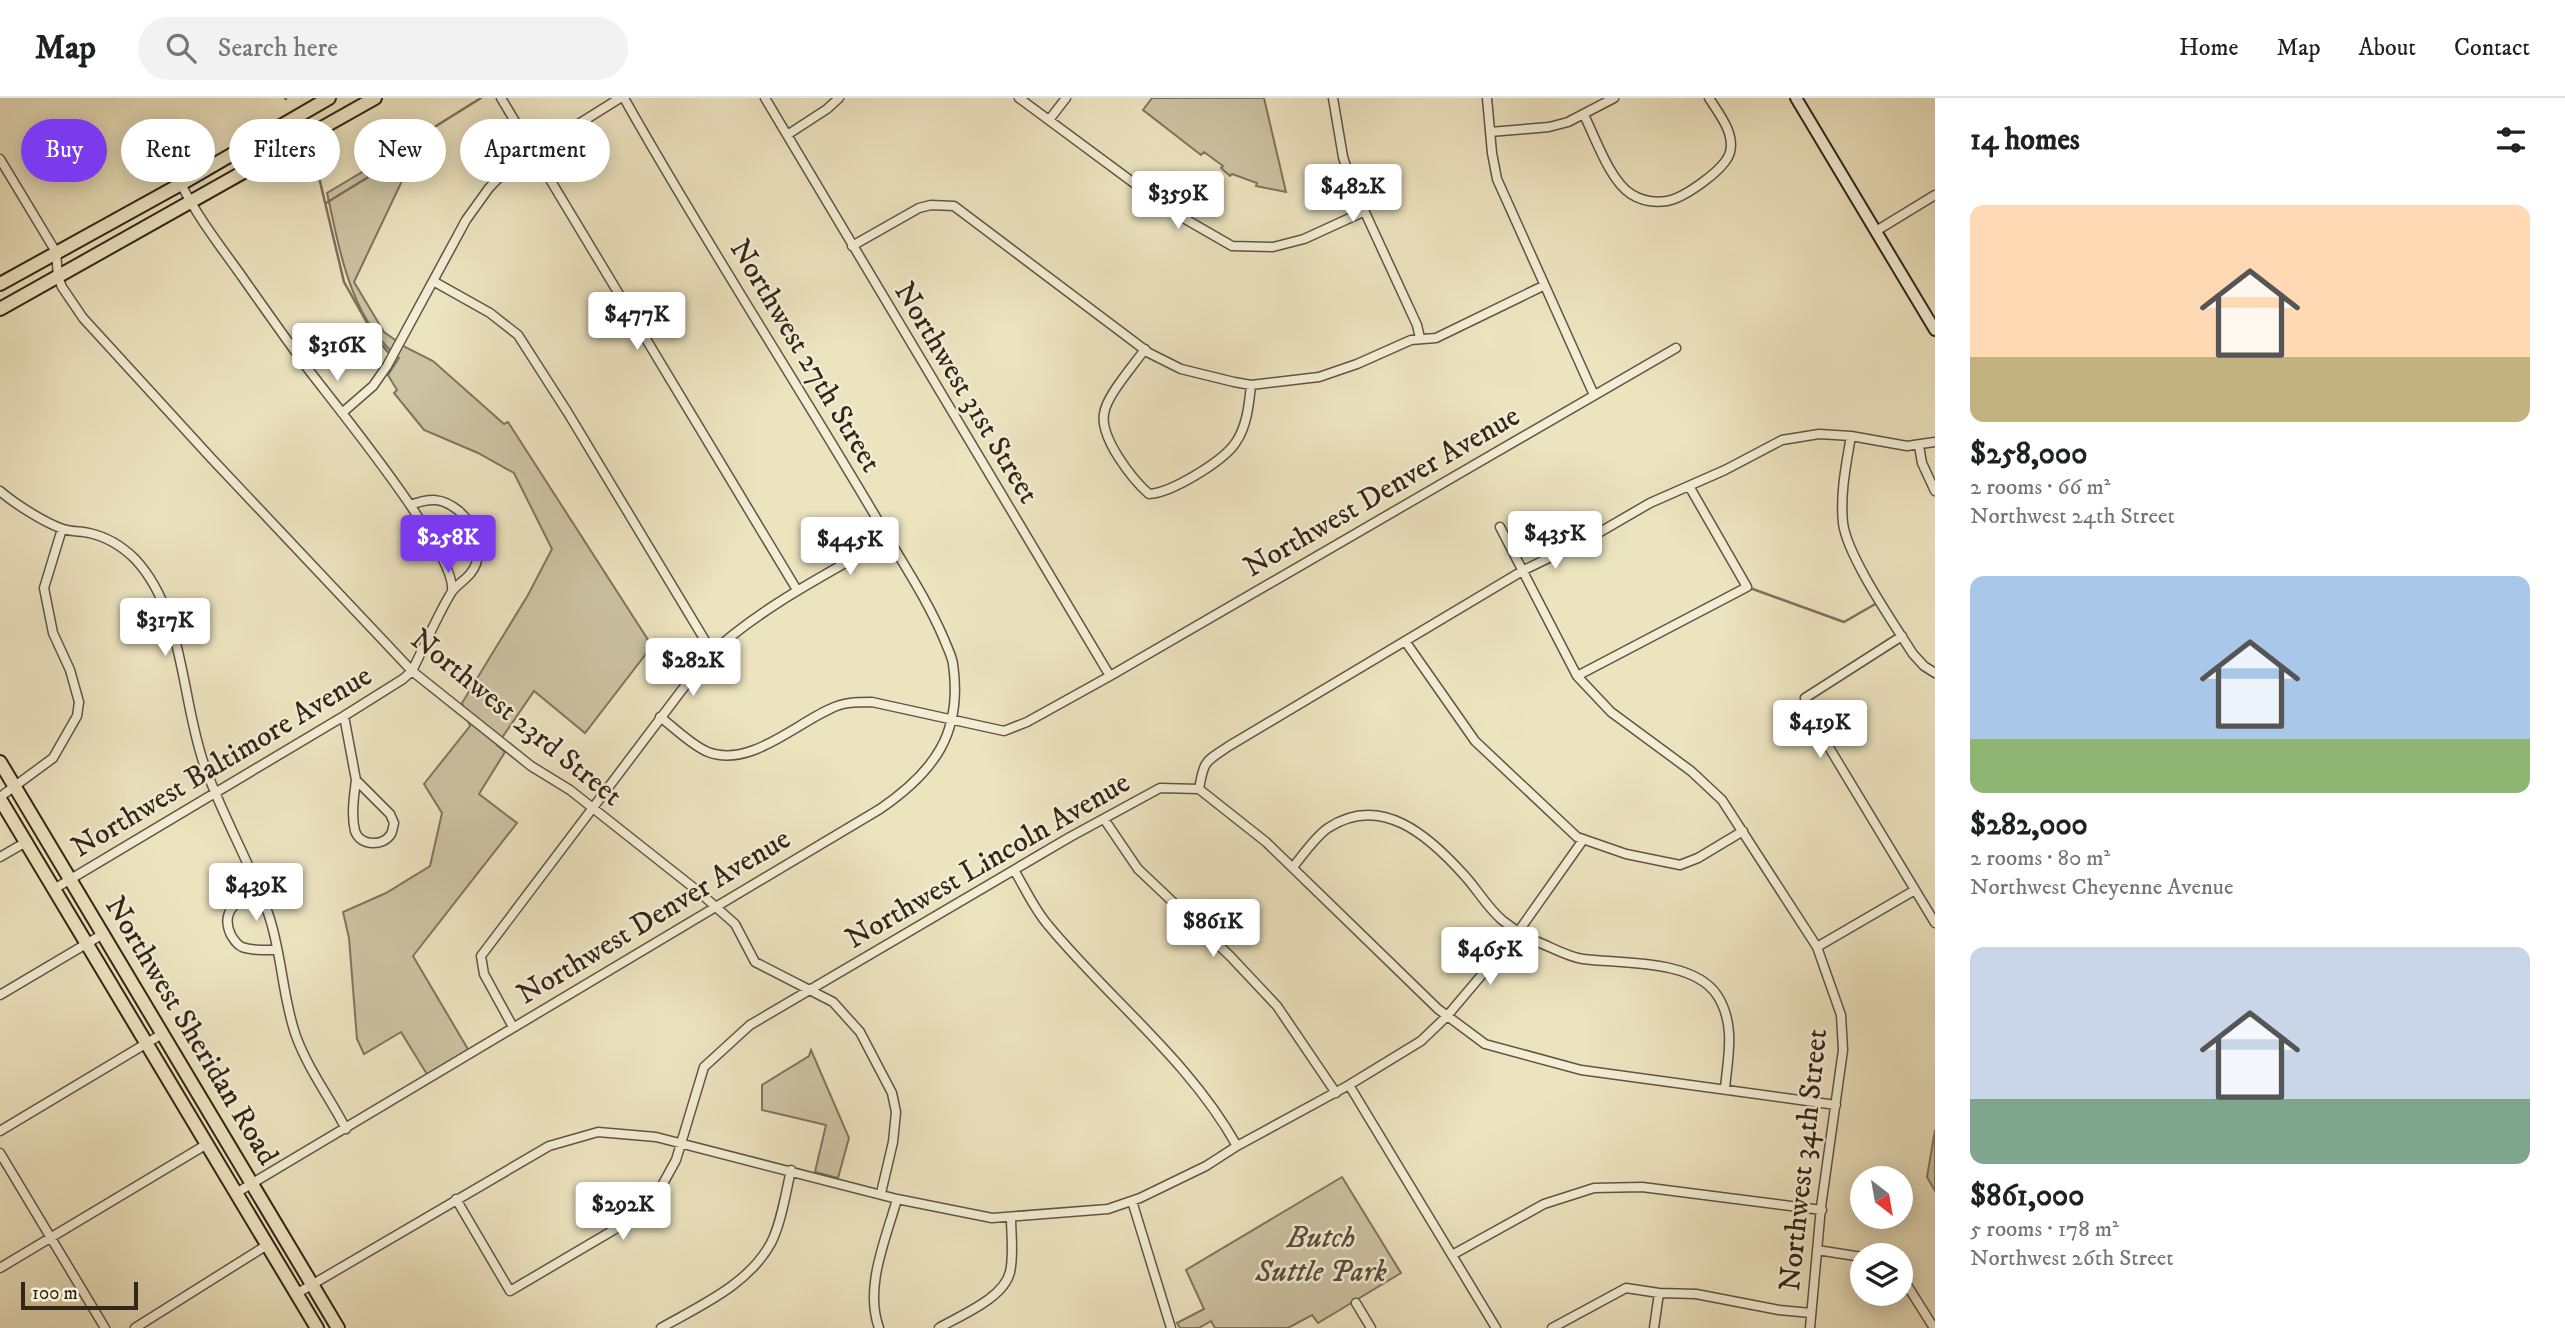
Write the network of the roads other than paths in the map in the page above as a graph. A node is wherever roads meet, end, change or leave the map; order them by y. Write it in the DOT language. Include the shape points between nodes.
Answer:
graph roads {
  1 [pos="329,98"];
  2 [pos="375,98"];
  3 [pos="501,98"];
  4 [pos="622,98"];
  5 [pos="765,98"];
  6 [pos="839,98"];
  7 [pos="1019,98"];
  8 [pos="1066,98"];
  9 [pos="1333,98"];
  10 [pos="1487,98"];
  11 [pos="1614,98"];
  12 [pos="1709,98"];
  13 [pos="1796,98"];
  14 [pos="1584,115"];
  15 [pos="514,119"];
  16 [pos="588,119"];
  17 [pos="1049,120"];
  18 [pos="1490,132"];
  19 [pos="786,135"];
  20 [pos="0,159"];
  21 [pos="495,182"];
  22 [pos="552,182"];
  23 [pos="181,184"];
  24 [pos="1935,195"];
  25 [pos="191,203"];
  26 [pos="1363,212"];
  27 [pos="1876,231"];
  28 [pos="852,246"];
  29 [pos="56,252"];
  30 [pos="58,277"];
  31 [pos="433,281"];
  32 [pos="0,284"];
  33 [pos="1544,286"];
  34 [pos="0,309"];
  35 [pos="1935,330"];
  36 [pos="1420,338"];
  37 [pos="1676,348"];
  38 [pos="1145,349"];
  39 [pos="1251,384"];
  40 [pos="1594,395"];
  41 [pos="342,413"];
  42 [pos="1851,436"];
  43 [pos="1935,442"];
  44 [pos="1919,446"];
  45 [pos="1689,486"];
  46 [pos="0,491"];
  47 [pos="1935,491"];
  48 [pos="410,505"];
  49 [pos="1500,527"];
  50 [pos="62,529"];
  51 [pos="888,539"];
  52 [pos="1524,570"];
  53 [pos="797,590"];
  54 [pos="452,591"];
  55 [pos="1902,636"];
  56 [pos="1405,641"];
  57 [pos="712,652"];
  58 [pos="412,671"];
  59 [pos="1935,673"];
  60 [pos="1110,676"];
  61 [pos="1577,676"];
  62 [pos="344,716"];
  63 [pos="660,717"];
  64 [pos="952,721"];
  65 [pos="0,762"];
  66 [pos="356,780"];
  67 [pos="15,787"];
  68 [pos="1199,789"];
  69 [pos="215,793"];
  70 [pos="0,798"];
  71 [pos="592,808"];
  72 [pos="1104,818"];
  73 [pos="1743,831"];
  74 [pos="1583,840"];
  75 [pos="26,842"];
  76 [pos="0,857"];
  77 [pos="1293,867"];
  78 [pos="1014,870"];
  79 [pos="70,879"];
  80 [pos="54,889"];
  81 [pos="258,889"];
  82 [pos="1915,890"];
  83 [pos="717,907"];
  84 [pos="1935,923"];
  85 [pos="1518,932"];
  86 [pos="103,934"];
  87 [pos="86,943"];
  88 [pos="1817,947"];
  89 [pos="276,950"];
  90 [pos="811,989"];
  91 [pos="0,995"];
  92 [pos="1447,1016"];
  93 [pos="513,1027"];
  94 [pos="162,1034"];
  95 [pos="146,1044"];
  96 [pos="1349,1085"];
  97 [pos="1725,1088"];
  98 [pos="1336,1093"];
  99 [pos="1836,1105"];
  100 [pos="346,1129"];
  101 [pos="0,1131"];
  102 [pos="681,1143"];
  103 [pos="206,1144"];
  104 [pos="1237,1146"];
  105 [pos="0,1153"];
  106 [pos="791,1170"];
  107 [pos="252,1184"];
  108 [pos="236,1193"];
  109 [pos="881,1193"];
  110 [pos="456,1199"];
  111 [pos="897,1199"];
  112 [pos="1132,1200"];
  113 [pos="1822,1210"];
  114 [pos="1011,1217"];
  115 [pos="50,1236"];
  116 [pos="267,1245"];
  117 [pos="1817,1250"];
  118 [pos="1850,1254"];
  119 [pos="1452,1255"];
  120 [pos="0,1268"];
  121 [pos="312,1285"];
  122 [pos="1659,1293"];
  123 [pos="296,1294"];
  124 [pos="1913,1295"];
  125 [pos="1356,1303"];
  126 [pos="1811,1313"];
  127 [pos="106,1328"];
  128 [pos="135,1328"];
  129 [pos="317,1328"];
  130 [pos="338,1328"];
  131 [pos="661,1328"];
  132 [pos="879,1328"];
  133 [pos="939,1328"];
  134 [pos="1171,1328"];
  135 [pos="1371,1328"];
  136 [pos="1496,1328"];
  137 [pos="1552,1328"];
  138 [pos="1654,1328"];
  139 [pos="1810,1328"];
  140 [pos="1934,1328"];
  1 -- 23 [label="main road"];
  2 -- 25 [label="main road"];
  3 -- 15 [label="street"];
  4 -- 16 [label="street"];
  4 -- 51 [label="street, Northwest 27th Street"];
  5 -- 19 [label="street, Northwest 31st Street"];
  6 -- 19 [label="street"];
  7 -- 17 [label="street"];
  8 -- 17 [label="street"];
  9 -- 26 [label="street" via="1343,157"];
  10 -- 18 [label="street"];
  11 -- 14 [label="street"];
  12 -- 14 [label="street" via="1730,139 1726,163 1669,201 1647,202 1618,182"];
  13 -- 27 [label="main road"];
  14 -- 18 [label="street" via="1549,127"];
  17 -- 26 [label="street" via="1173,212 1232,246 1273,247 1304,239"];
  18 -- 33 [label="street" via="1497,179"];
  19 -- 28 [label="street, Northwest 31st Street"];
  20 -- 29 [label="street"];
  21 -- 31 [label="street" via="466,220"];
  22 -- 53 [label="street"];
  23 -- 25 [label="street"];
  23 -- 29 [label="main road"];
  24 -- 27 [label="street"];
  25 -- 30 [label="main road"];
  25 -- 41 [label="street"];
  26 -- 36 [label="street"];
  27 -- 35 [label="main road"];
  28 -- 38 [label="street" via="919,208 954,206"];
  28 -- 60 [label="street, Northwest 31st Street"];
  29 -- 30 [label="street"];
  29 -- 32 [label="main road"];
  30 -- 34 [label="main road"];
  30 -- 58 [label="street, Northwest 23rd Street" via="89,324"];
  31 -- 41 [label="street" via="387,366 373,386"];
  31 -- 57 [label="street" via="518,335"];
  33 -- 36 [label="street" via="1436,338"];
  33 -- 40 [label="street"];
  36 -- 39 [label="street" via="1319,377"];
  37 -- 40 [label="street, Northwest Denver Avenue"];
  38 -- 39 [label="street" via="1181,369"];
  38 -- 39 [label="street" via="1103,416 1117,454 1149,494 1185,483 1237,442 1249,410"];
  40 -- 60 [label="street, Northwest Denver Avenue"];
  41 -- 48 [label="street"];
  42 -- 44 [label="street"];
  42 -- 45 [label="street" via="1819,434 1782,440"];
  42 -- 55 [label="street" via="1843,525 1856,557"];
  43 -- 44 [label="street"];
  44 -- 47 [label="street"];
  45 -- 52 [label="street"];
  45 -- 61 [label="street" via="1747,587"];
  46 -- 50 [label="street"];
  48 -- 54 [label="street" via="448,569"];
  48 -- 54 [label="street" via="439,499 452,505 472,526 478,552 472,572"];
  49 -- 52 [label="street, Northwest 34th Street"];
  50 -- 67 [label="street" via="44,587 53,633 79,702 77,716 53,758"];
  50 -- 69 [label="street" via="100,536 120,546 159,596 176,643 204,765"];
  51 -- 53 [label="street"];
  51 -- 64 [label="street, Northwest 27th Street" via="932,612 953,662"];
  52 -- 56 [label="street"];
  52 -- 61 [label="street, Northwest 34th Street"];
  53 -- 57 [label="street"];
  54 -- 58 [label="street"];
  55 -- 59 [label="street" via="1924,666"];
  55 -- 82 [label="street" via="1805,698 1830,749"];
  56 -- 68 [label="street" via="1206,761"];
  56 -- 74 [label="street" via="1475,741"];
  57 -- 63 [label="street"];
  58 -- 62 [label="street, Northwest Baltimore Avenue"];
  58 -- 71 [label="street, Northwest 23rd Street" via="531,766"];
  60 -- 64 [label="street" via="1004,731"];
  61 -- 73 [label="street, Northwest 34th Street" via="1611,712 1722,800"];
  62 -- 66 [label="street"];
  62 -- 69 [label="street, Northwest Baltimore Avenue"];
  63 -- 64 [label="street" via="705,751 736,757 851,702 872,702"];
  63 -- 71 [label="street"];
  64 -- 83 [label="street, Northwest Denver Avenue" via="945,744 902,794"];
  65 -- 67 [label="main road, Northwest Sheridan Road"];
  66 -- 66 [label="street" via="357,836 373,843 383,841 394,823"];
  67 -- 70 [label="street"];
  67 -- 79 [label="main road, Northwest Sheridan Road"];
  68 -- 72 [label="street, Northwest Lincoln Avenue" via="1160,788"];
  68 -- 77 [label="street"];
  69 -- 79 [label="street, Northwest Baltimore Avenue"];
  69 -- 81 [label="street"];
  70 -- 75 [label="main road, Northwest Sheridan Road"];
  71 -- 83 [label="street, Northwest 23rd Street"];
  71 -- 93 [label="street" via="481,956 484,974"];
  72 -- 78 [label="street, Northwest Lincoln Avenue"];
  72 -- 98 [label="street" via="1138,869 1277,1006"];
  73 -- 74 [label="street" via="1680,865"];
  73 -- 88 [label="street, Northwest 34th Street"];
  74 -- 85 [label="street"];
  75 -- 76 [label="street"];
  75 -- 80 [label="main road, Northwest Sheridan Road"];
  77 -- 85 [label="street" via="1326,829 1346,818 1361,813 1387,817 1414,829"];
  77 -- 92 [label="street"];
  78 -- 90 [label="street, Northwest Lincoln Avenue"];
  78 -- 104 [label="street" via="1046,923 1179,1062"];
  79 -- 80 [label="street, Northwest Baltimore Avenue"];
  79 -- 86 [label="main road, Northwest Sheridan Road"];
  80 -- 87 [label="main road, Northwest Sheridan Road"];
  81 -- 89 [label="street"];
  81 -- 89 [label="street" via="228,911 228,927 243,947"];
  82 -- 84 [label="street"];
  82 -- 88 [label="street"];
  83 -- 90 [label="street, Northwest 23rd Street" via="735,924 755,961"];
  83 -- 93 [label="street, Northwest Denver Avenue"];
  85 -- 92 [label="street"];
  85 -- 97 [label="street" via="1580,959 1672,968 1710,987 1727,1016 1731,1036"];
  86 -- 87 [label="street"];
  86 -- 94 [label="main road, Northwest Sheridan Road"];
  87 -- 91 [label="street"];
  87 -- 95 [label="main road, Northwest Sheridan Road"];
  88 -- 99 [label="street, Northwest 34th Street" via="1841,1015 1843,1050"];
  89 -- 100 [label="street" via="295,1034"];
  90 -- 102 [label="street, Northwest Lincoln Avenue" via="750,1025 704,1067"];
  90 -- 109 [label="street, Northwest 23rd Street" via="833,1002 860,1032 892,1093 896,1112 893,1142"];
  92 -- 96 [label="street" via="1421,1041"];
  92 -- 97 [label="street" via="1485,1044 1581,1070"];
  93 -- 100 [label="street, Northwest Denver Avenue"];
  94 -- 95 [label="street"];
  94 -- 107 [label="main road, Northwest Sheridan Road"];
  95 -- 101 [label="street"];
  95 -- 103 [label="main road, Northwest Sheridan Road"];
  96 -- 98 [label="street"];
  96 -- 119 [label="street"];
  97 -- 99 [label="street"];
  98 -- 104 [label="street"];
  99 -- 113 [label="street, Northwest 34th Street"];
  100 -- 107 [label="street, Northwest Denver Avenue"];
  102 -- 106 [label="street"];
  102 -- 110 [label="street" via="598,1132 549,1146"];
  102 -- 110 [label="street, Northwest Lincoln Avenue" via="659,1191 634,1218 510,1291"];
  103 -- 108 [label="main road, Northwest Sheridan Road"];
  103 -- 115 [label="street"];
  104 -- 112 [label="street" via="1206,1166"];
  105 -- 115 [label="street"];
  106 -- 109 [label="street"];
  106 -- 131 [label="street" via="773,1241 759,1261 735,1284"];
  107 -- 108 [label="street, Northwest Denver Avenue"];
  107 -- 121 [label="main road, Northwest Sheridan Road"];
  108 -- 116 [label="main road, Northwest Sheridan Road"];
  109 -- 111 [label="street"];
  110 -- 121 [label="street"];
  111 -- 114 [label="street" via="992,1218"];
  111 -- 132 [label="street" via="873,1287"];
  112 -- 114 [label="street" via="1108,1209"];
  112 -- 134 [label="street"];
  113 -- 117 [label="street, Northwest 34th Street"];
  113 -- 119 [label="street" via="1642,1187 1594,1188 1544,1204"];
  114 -- 133 [label="street" via="1011,1270 1006,1284"];
  115 -- 120 [label="street"];
  115 -- 127 [label="street"];
  116 -- 123 [label="main road, Northwest Sheridan Road"];
  116 -- 128 [label="street"];
  117 -- 118 [label="street"];
  117 -- 126 [label="street, Northwest 34th Street"];
  119 -- 136 [label="street"];
  121 -- 123 [label="street"];
  121 -- 130 [label="main road, Northwest Sheridan Road"];
  122 -- 126 [label="street" via="1696,1294"];
  122 -- 137 [label="street" via="1626,1288"];
  122 -- 138 [label="street"];
  123 -- 129 [label="main road, Northwest Sheridan Road"];
  124 -- 140 [label="street"];
  125 -- 135 [label="street"];
  126 -- 139 [label="street, Northwest 34th Street"];
}
